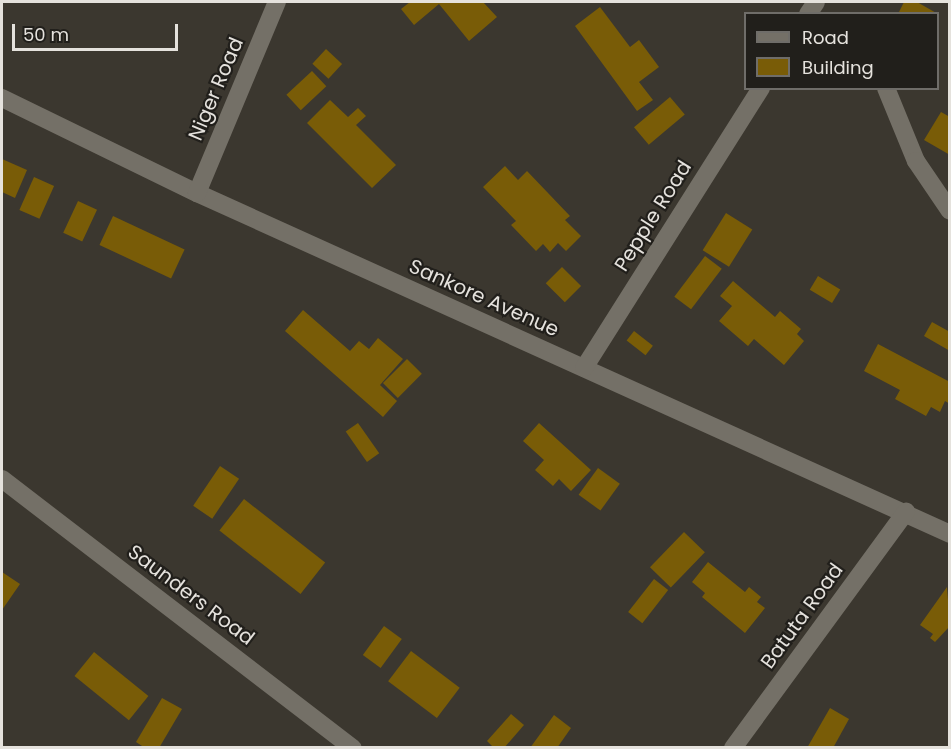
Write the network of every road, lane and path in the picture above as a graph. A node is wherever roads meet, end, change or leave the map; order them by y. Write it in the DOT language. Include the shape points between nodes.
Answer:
graph roads {
  1 [pos="277,2"];
  2 [pos="760,90"];
  3 [pos="887,90"];
  4 [pos="2,98"];
  5 [pos="197,193"];
  6 [pos="950,211"];
  7 [pos="584,368"];
  8 [pos="2,479"];
  9 [pos="906,512"];
  10 [pos="950,534"];
  11 [pos="353,747"];
  12 [pos="734,747"];
  1 -- 5 [label="street, Niger Road"];
  2 -- 7 [label="street, Pepple Road"];
  3 -- 6 [label="street" via="916,161"];
  4 -- 5 [label="street, Sankore Avenue"];
  5 -- 7 [label="street, Sankore Avenue"];
  7 -- 9 [label="street, Sankore Avenue"];
  8 -- 11 [label="street, Saunders Road"];
  9 -- 10 [label="street, Sankore Avenue"];
  9 -- 12 [label="street, Batuta Road"];
}
